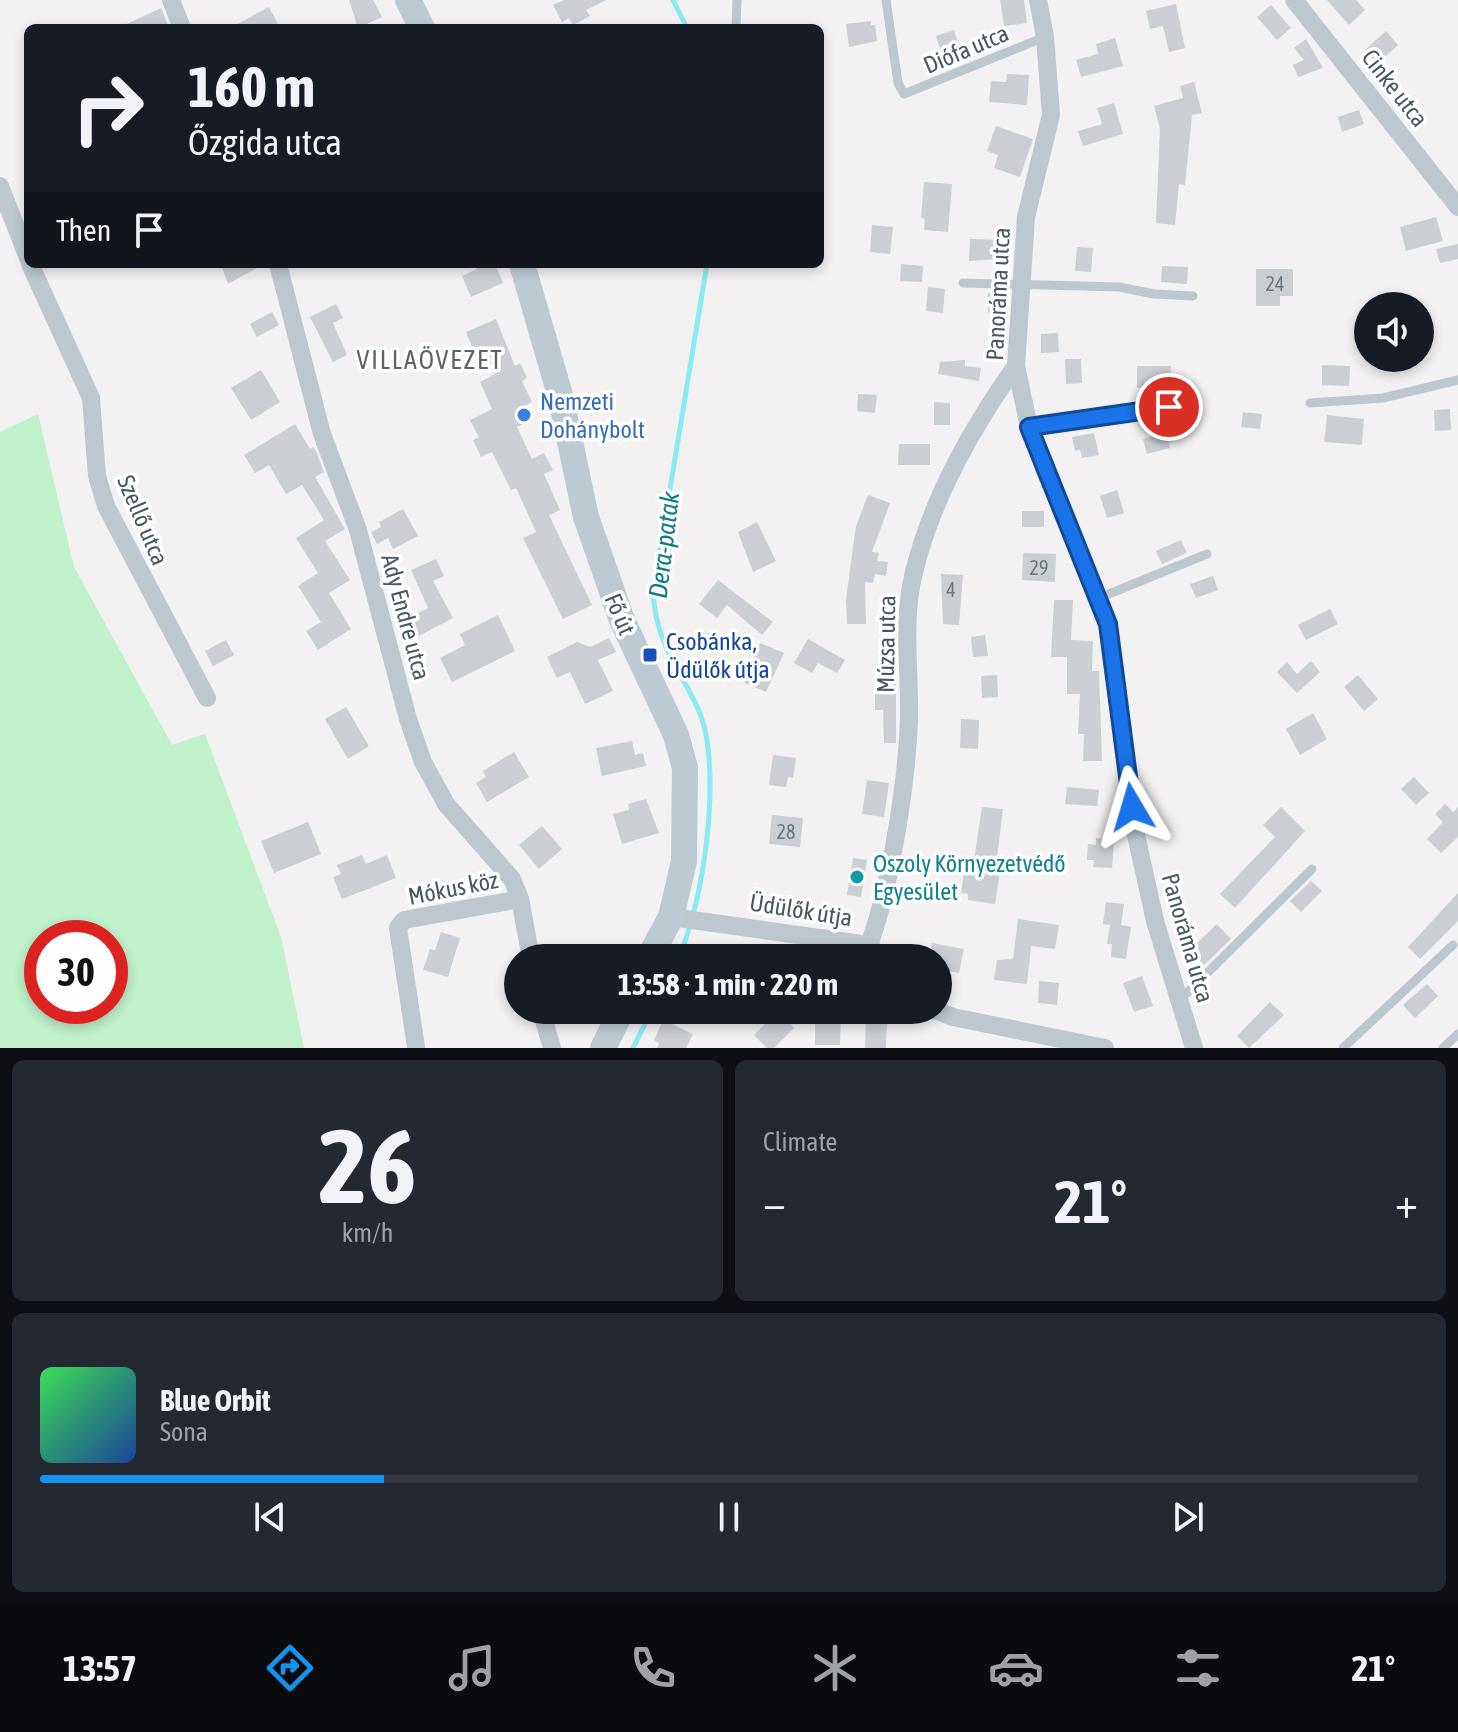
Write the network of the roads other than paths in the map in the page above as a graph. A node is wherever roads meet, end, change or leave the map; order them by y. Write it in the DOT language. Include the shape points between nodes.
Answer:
graph roads {
  1 [pos="171,0"];
  2 [pos="408,0"];
  3 [pos="737,0"];
  4 [pos="886,0"];
  5 [pos="1038,0"];
  6 [pos="1294,0"];
  7 [pos="180,24"];
  8 [pos="420,24"];
  9 [pos="736,24"];
  10 [pos="1045,37"];
  11 [pos="0,186"];
  12 [pos="1458,207"];
  13 [pos="24,248"];
  14 [pos="32,268"];
  15 [pos="279,268"];
  16 [pos="523,268"];
  17 [pos="963,283"];
  18 [pos="1021,283"];
  19 [pos="1193,296"];
  20 [pos="1016,366"];
  21 [pos="1458,380"];
  22 [pos="1310,403"];
  23 [pos="1169,407"];
  24 [pos="1029,427"];
  25 [pos="1207,554"];
  26 [pos="1099,598"];
  27 [pos="207,698"];
  28 [pos="1312,869"];
  29 [pos="520,899"];
  30 [pos="677,917"];
  31 [pos="528,944"];
  32 [pos="659,944"];
  33 [pos="835,944"];
  34 [pos="876,944"];
  35 [pos="1453,945"];
  36 [pos="1178,1002"];
  37 [pos="952,1015"];
  38 [pos="545,1024"];
  39 [pos="615,1024"];
  40 [pos="1458,1034"];
  41 [pos="416,1047"];
  42 [pos="552,1048"];
  43 [pos="603,1048"];
  44 [pos="1105,1048"];
  45 [pos="1194,1048"];
  46 [pos="1343,1048"];
  47 [pos="1443,1048"];
  1 -- 7 [label="street"];
  2 -- 8 [label="main road"];
  3 -- 9 [label="lane"];
  4 -- 10 [label="lane, Diófa utca" via="904,94"];
  5 -- 10 [label="street, Panoráma utca"];
  6 -- 12 [label="street, Cinke utca"];
  10 -- 18 [label="street, Panoráma utca" via="1051,115 1026,217"];
  11 -- 13 [label="street"];
  14 -- 27 [label="street, Szellő utca" via="91,398 97,476 106,506"];
  15 -- 29 [label="street, Ady Endre utca" via="322,434 358,530 423,762 446,804 512,879"];
  16 -- 30 [label="main road, Fő út" via="560,395 595,548 682,751 687,796"];
  17 -- 18 [label="lane"];
  18 -- 19 [label="lane"];
  18 -- 20 [label="street, Panoráma utca"];
  20 -- 24 [label="street, Panoráma utca"];
  20 -- 34 [label="street, Múzsa utca" via="943,493 914,572 906,623 907,747"];
  21 -- 22 [label="lane" via="1383,398"];
  23 -- 24 [label="lane"];
  24 -- 26 [label="street, Panoráma utca"];
  25 -- 26 [label="lane"];
  26 -- 36 [label="street, Panoráma utca" via="1113,646 1136,835"];
  28 -- 36 [label="lane"];
  29 -- 31 [label="street, Ady Endre utca"];
  29 -- 41 [label="street, Mókus köz" via="404,920 398,928"];
  30 -- 32 [label="main road, Fő út"];
  30 -- 33 [label="street, Üdülők útja"];
  35 -- 46 [label="lane"];
  36 -- 45 [label="street, Panoráma utca"];
  37 -- 44 [label="street"];
  38 -- 42 [label="street"];
  39 -- 43 [label="main road"];
  40 -- 47 [label="lane"];
}
